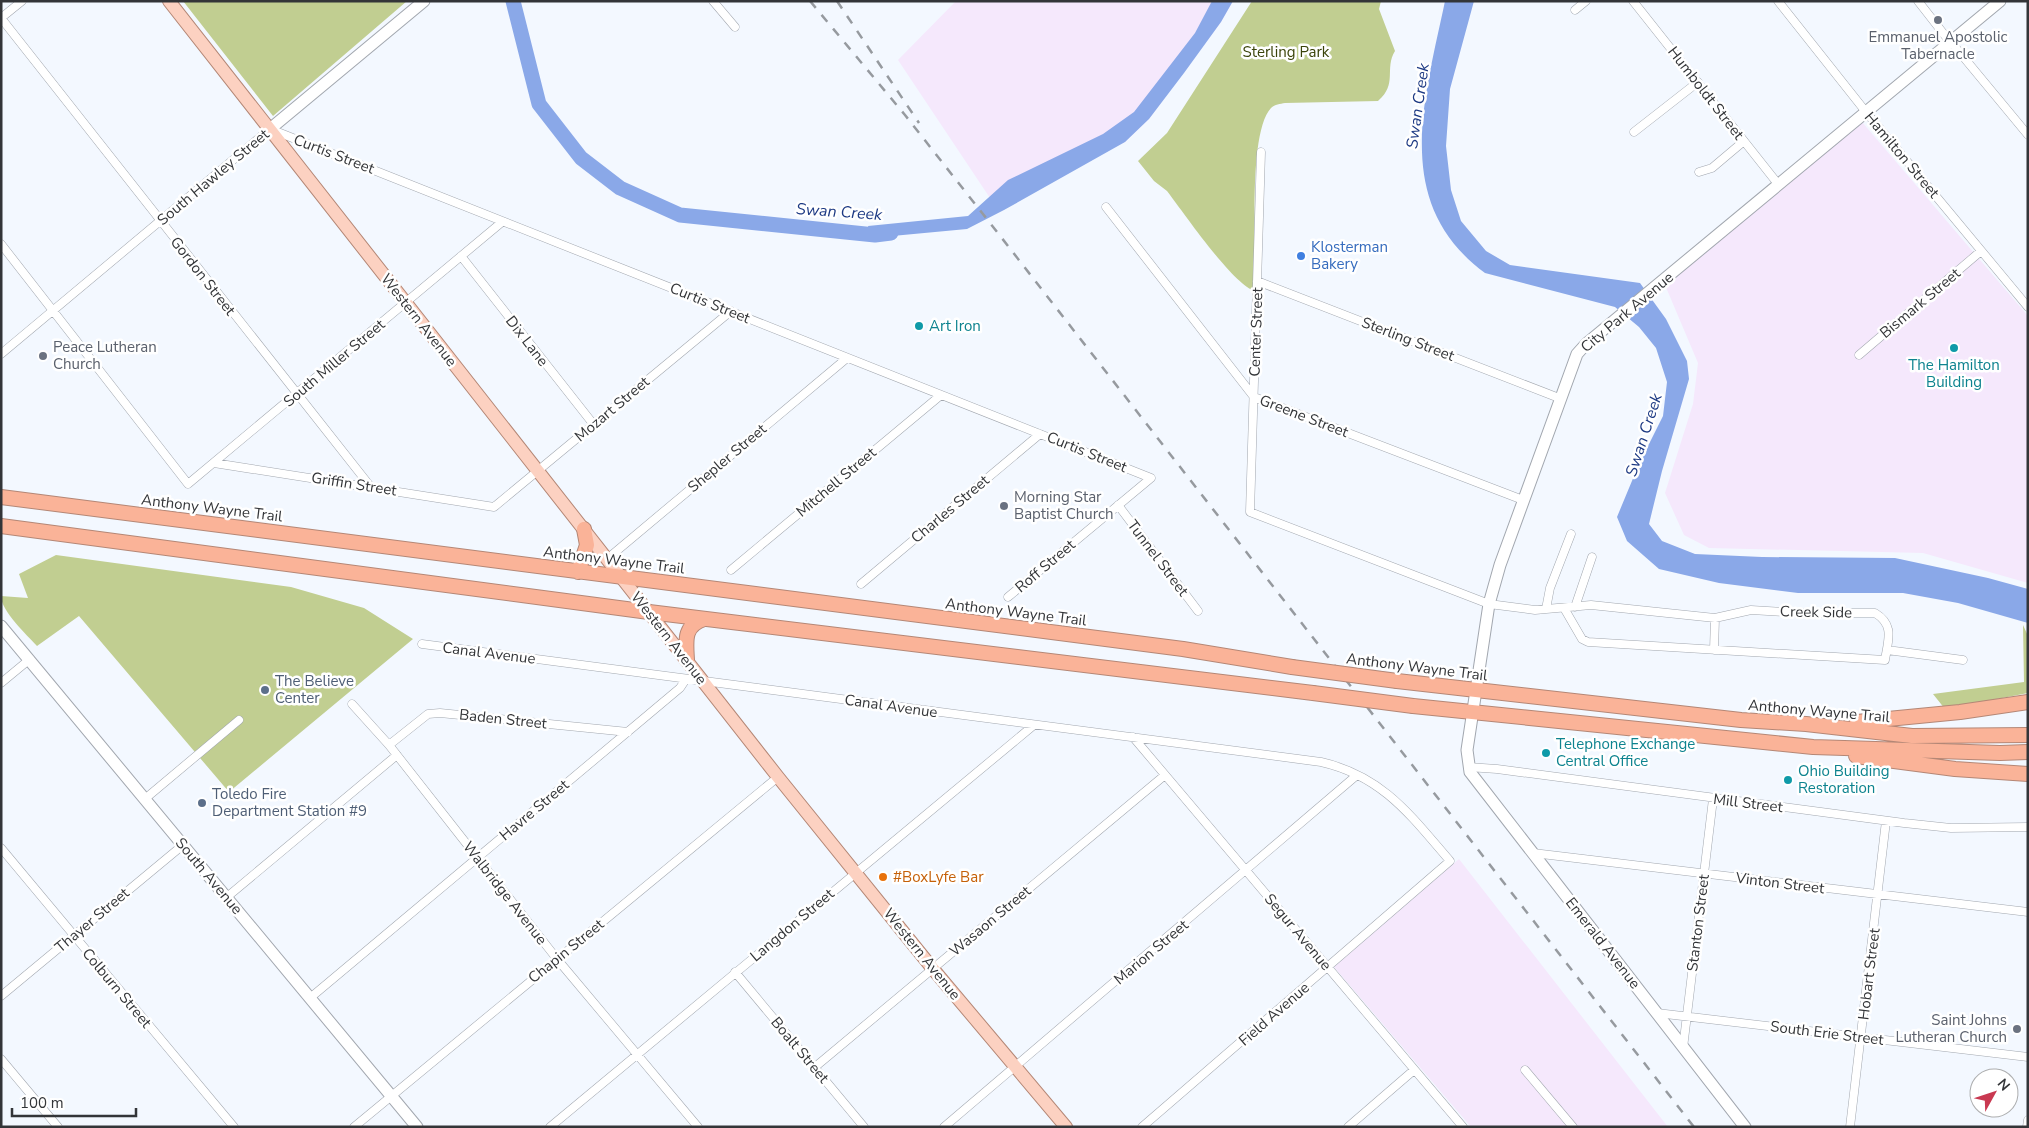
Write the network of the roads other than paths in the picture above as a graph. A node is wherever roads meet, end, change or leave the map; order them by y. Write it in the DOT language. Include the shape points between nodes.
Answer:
graph roads {
  1 [pos="22,1"];
  2 [pos="169,1"];
  3 [pos="424,1"];
  4 [pos="713,1"];
  5 [pos="1586,1"];
  6 [pos="1633,1"];
  7 [pos="1778,1"];
  8 [pos="1918,1"];
  9 [pos="2000,1"];
  10 [pos="1574,10"];
  11 [pos="1,18"];
  12 [pos="735,27"];
  13 [pos="1950,42"];
  14 [pos="1698,82"];
  15 [pos="1866,112"];
  16 [pos="270,130"];
  17 [pos="1634,132"];
  18 [pos="2028,135"];
  19 [pos="1744,141"];
  20 [pos="1261,152"];
  21 [pos="1699,172"];
  22 [pos="1778,184"];
  23 [pos="1106,207"];
  24 [pos="160,221"];
  25 [pos="502,222"];
  26 [pos="1,244"];
  27 [pos="1981,251"];
  28 [pos="461,256"];
  29 [pos="1257,281"];
  30 [pos="406,302"];
  31 [pos="2028,307"];
  32 [pos="53,310"];
  33 [pos="731,311"];
  34 [pos="1,354"];
  35 [pos="1859,355"];
  36 [pos="846,358"];
  37 [pos="296,394"];
  38 [pos="941,395"];
  39 [pos="1254,397"];
  40 [pos="1559,398"];
  41 [pos="594,424"];
  42 [pos="1040,434"];
  43 [pos="214,463"];
  44 [pos="538,471"];
  45 [pos="1151,478"];
  46 [pos="370,486"];
  47 [pos="1,497"];
  48 [pos="21,500"];
  49 [pos="1523,500"];
  50 [pos="1118,505"];
  51 [pos="1,506"];
  52 [pos="494,507"];
  53 [pos="1,526"];
  54 [pos="584,529"];
  55 [pos="1570,534"];
  56 [pos="1592,557"];
  57 [pos="607,559"];
  58 [pos="731,570"];
  59 [pos="578,572"];
  60 [pos="622,578"];
  61 [pos="861,584"];
  62 [pos="1008,597"];
  63 [pos="1489,604"];
  64 [pos="1575,607"];
  65 [pos="1564,608"];
  66 [pos="1546,609"];
  67 [pos="1198,611"];
  68 [pos="649,612"];
  69 [pos="1715,618"];
  70 [pos="704,619"];
  71 [pos="1,626"];
  72 [pos="422,644"];
  73 [pos="1714,650"];
  74 [pos="1887,650"];
  75 [pos="30,659"];
  76 [pos="688,660"];
  77 [pos="1963,660"];
  78 [pos="686,679"];
  79 [pos="703,681"];
  80 [pos="1,683"];
  81 [pos="1477,691"];
  82 [pos="2028,702"];
  83 [pos="352,704"];
  84 [pos="1474,712"];
  85 [pos="239,720"];
  86 [pos="1806,724"];
  87 [pos="1034,725"];
  88 [pos="628,732"];
  89 [pos="2028,736"];
  90 [pos="1133,737"];
  91 [pos="389,745"];
  92 [pos="1814,747"];
  93 [pos="2028,752"];
  94 [pos="397,755"];
  95 [pos="1467,762"];
  96 [pos="2028,774"];
  97 [pos="1165,775"];
  98 [pos="1357,775"];
  99 [pos="778,777"];
  100 [pos="146,798"];
  101 [pos="1714,799"];
  102 [pos="1886,821"];
  103 [pos="2028,827"];
  104 [pos="182,845"];
  105 [pos="1,848"];
  106 [pos="1533,853"];
  107 [pos="478,857"];
  108 [pos="1450,861"];
  109 [pos="1246,870"];
  110 [pos="856,873"];
  111 [pos="1704,874"];
  112 [pos="1878,894"];
  113 [pos="227,897"];
  114 [pos="2028,912"];
  115 [pos="73,936"];
  116 [pos="558,959"];
  117 [pos="1327,968"];
  118 [pos="933,969"];
  119 [pos="735,972"];
  120 [pos="1,996"];
  121 [pos="310,998"];
  122 [pos="1657,1013"];
  123 [pos="1687,1017"];
  124 [pos="1861,1037"];
  125 [pos="1683,1048"];
  126 [pos="637,1054"];
  127 [pos="2028,1057"];
  128 [pos="1,1059"];
  129 [pos="815,1067"];
  130 [pos="1015,1068"];
  131 [pos="1414,1070"];
  132 [pos="1525,1070"];
  133 [pos="391,1096"];
  134 [pos="2028,1120"];
  135 [pos="58,1127"];
  136 [pos="234,1127"];
  137 [pos="354,1127"];
  138 [pos="417,1127"];
  139 [pos="550,1127"];
  140 [pos="698,1127"];
  141 [pos="864,1127"];
  142 [pos="944,1127"];
  143 [pos="1066,1127"];
  144 [pos="1142,1127"];
  145 [pos="1348,1127"];
  146 [pos="1463,1127"];
  147 [pos="1573,1127"];
  148 [pos="1744,1127"];
  149 [pos="1850,1127"];
  150 [pos="2027,1127"];
  1 -- 11 [label="street"];
  2 -- 16 [label="main road, Western Avenue"];
  3 -- 16 [label="street, South Hawley Street"];
  4 -- 12 [label="street"];
  5 -- 10 [label="street"];
  6 -- 14 [label="street, Humboldt Street"];
  7 -- 15 [label="street, Hamilton Street"];
  8 -- 13 [label="street"];
  9 -- 13 [label="street, City Park Avenue"];
  11 -- 24 [label="street, Gordon Street"];
  13 -- 15 [label="street, City Park Avenue"];
  13 -- 18 [label="street"];
  14 -- 17 [label="street"];
  14 -- 19 [label="street, Humboldt Street"];
  15 -- 22 [label="street, City Park Avenue"];
  15 -- 27 [label="street, Hamilton Street"];
  16 -- 24 [label="street, South Hawley Street"];
  16 -- 25 [label="street, Curtis Street"];
  16 -- 30 [label="main road, Western Avenue"];
  19 -- 21 [label="street" via="1712,168"];
  19 -- 22 [label="street, Humboldt Street"];
  20 -- 29 [label="street, Center Street"];
  22 -- 40 [label="street, City Park Avenue" via="1586,344 1577,354"];
  23 -- 39 [label="street, Greene Street"];
  24 -- 32 [label="street, South Hawley Street"];
  24 -- 37 [label="street, Gordon Street"];
  25 -- 28 [label="street, South Miller Street"];
  25 -- 33 [label="street, Curtis Street"];
  26 -- 32 [label="street"];
  27 -- 31 [label="street, Hamilton Street"];
  27 -- 35 [label="street, Bismark Street"];
  28 -- 30 [label="street, South Miller Street"];
  28 -- 41 [label="street, Dix Lane"];
  29 -- 39 [label="street, Center Street"];
  29 -- 40 [label="street, Sterling Street"];
  30 -- 37 [label="street, South Miller Street"];
  30 -- 44 [label="main road, Western Avenue"];
  32 -- 34 [label="street, South Hawley Street"];
  32 -- 43 [label="street, South Miller Street" via="188,484"];
  33 -- 36 [label="street, Curtis Street"];
  33 -- 41 [label="street, Mozart Street"];
  36 -- 38 [label="street, Curtis Street"];
  36 -- 57 [label="street, Shepler Street"];
  37 -- 43 [label="street, South Miller Street"];
  37 -- 46 [label="street, Gordon Street"];
  38 -- 42 [label="street, Curtis Street"];
  38 -- 58 [label="street, Mitchell Street"];
  39 -- 49 [label="street, Greene Street"];
  39 -- 63 [label="street, Center Street" via="1250,512"];
  40 -- 49 [label="street, City Park Avenue"];
  41 -- 44 [label="street, Mozart Street"];
  42 -- 45 [label="street, Curtis Street"];
  42 -- 61 [label="street, Charles Street"];
  43 -- 46 [label="street, Griffin Street"];
  44 -- 52 [label="street, Mozart Street"];
  44 -- 54 [label="main road, Western Avenue"];
  45 -- 50 [label="street, Roff Street"];
  46 -- 52 [label="street, Griffin Street"];
  47 -- 48 [label="highway, Anthony Wayne Trail"];
  48 -- 51 [label="highway"];
  48 -- 59 [label="highway, Anthony Wayne Trail"];
  49 -- 63 [label="street, City Park Avenue"];
  50 -- 62 [label="street, Roff Street"];
  50 -- 67 [label="street, Tunnel Street"];
  53 -- 68 [label="highway"];
  54 -- 57 [label="main road, Western Avenue"];
  54 -- 59 [label="highway" via="587,545"];
  55 -- 66 [label="street" via="1550,588"];
  56 -- 64 [label="street"];
  57 -- 60 [label="main road, Western Avenue"];
  59 -- 60 [label="highway, Anthony Wayne Trail"];
  60 -- 68 [label="main road, Western Avenue"];
  60 -- 81 [label="highway, Anthony Wayne Trail, bridge" via="1183,649"];
  63 -- 66 [label="street, Creek Side"];
  63 -- 81 [label="street, City Park Avenue"];
  64 -- 65 [label="street, Creek Side"];
  64 -- 69 [label="street, Creek Side" via="1591,605"];
  65 -- 66 [label="street, Creek Side"];
  65 -- 73 [label="street" via="1582,639 1588,642"];
  68 -- 70 [label="highway"];
  68 -- 76 [label="main road, Western Avenue"];
  69 -- 73 [label="street"];
  69 -- 74 [label="street, Creek Side" via="1751,610 1875,613 1885,619 1889,627"];
  70 -- 76 [label="highway" via="688,629"];
  70 -- 84 [label="highway, bridge"];
  71 -- 75 [label="street, South Avenue"];
  72 -- 78 [label="street, Canal Avenue"];
  73 -- 74 [label="street" via="1885,660"];
  74 -- 77 [label="street"];
  75 -- 80 [label="street"];
  75 -- 100 [label="street, South Avenue"];
  76 -- 79 [label="main road, Western Avenue"];
  78 -- 79 [label="street, Canal Avenue"];
  78 -- 88 [label="street, Havre Street" via="680,688"];
  79 -- 87 [label="street, Canal Avenue"];
  79 -- 99 [label="main road, Western Avenue"];
  81 -- 84 [label="street, City Park Avenue"];
  81 -- 86 [label="highway, Anthony Wayne Trail" via="1741,720"];
  82 -- 86 [label="highway" via="1875,722"];
  83 -- 91 [label="street, Walbridge Avenue"];
  84 -- 92 [label="highway"];
  84 -- 95 [label="street, City Park Avenue"];
  85 -- 100 [label="street"];
  86 -- 89 [label="highway, Anthony Wayne Trail" via="1912,736"];
  87 -- 90 [label="street, Canal Avenue"];
  87 -- 110 [label="street, Langdon Street"];
  88 -- 91 [label="street, Baden Street" via="440,713 428,714"];
  88 -- 107 [label="street, Havre Street"];
  90 -- 97 [label="street, Segur Avenue"];
  90 -- 98 [label="street, Canal Avenue" via="1322,762"];
  91 -- 94 [label="street, Walbridge Avenue"];
  92 -- 93 [label="highway"];
  92 -- 96 [label="highway" via="1877,760"];
  94 -- 107 [label="street, Walbridge Avenue"];
  94 -- 113 [label="street"];
  95 -- 101 [label="street, Mill Street"];
  95 -- 106 [label="street, Emerald Avenue" via="1474,778"];
  97 -- 109 [label="street, Segur Avenue"];
  97 -- 118 [label="street, Wasaon Street"];
  98 -- 108 [label="street, Canal Avenue" via="1389,794"];
  98 -- 109 [label="street, Marion Street"];
  99 -- 110 [label="main road, Western Avenue"];
  99 -- 116 [label="street, Chapin Street"];
  100 -- 104 [label="street, South Avenue"];
  101 -- 102 [label="street, Mill Street"];
  101 -- 111 [label="street, Stanton Street"];
  102 -- 103 [label="street, Mill Street" via="1951,828"];
  102 -- 112 [label="street, Hobart Street"];
  104 -- 113 [label="street, South Avenue"];
  104 -- 115 [label="street, Thayer Street"];
  105 -- 115 [label="street, Colburn Street"];
  106 -- 111 [label="street, Vinton Street"];
  106 -- 122 [label="street, Emerald Avenue"];
  107 -- 116 [label="street, Walbridge Avenue"];
  107 -- 121 [label="street, Havre Street"];
  108 -- 117 [label="street, Field Avenue"];
  109 -- 117 [label="street, Segur Avenue"];
  109 -- 130 [label="street, Marion Street"];
  110 -- 118 [label="main road, Western Avenue"];
  110 -- 119 [label="street, Langdon Street"];
  111 -- 112 [label="street, Vinton Street"];
  111 -- 123 [label="street, Stanton Street"];
  112 -- 114 [label="street, Vinton Street"];
  112 -- 124 [label="street, Hobart Street"];
  113 -- 121 [label="street, South Avenue"];
  115 -- 120 [label="street, Thayer Street"];
  115 -- 136 [label="street, Colburn Street"];
  116 -- 126 [label="street, Walbridge Avenue"];
  116 -- 133 [label="street, Chapin Street"];
  117 -- 131 [label="street, Segur Avenue"];
  117 -- 144 [label="street, Field Avenue"];
  118 -- 129 [label="street, Wasaon Street"];
  118 -- 130 [label="main road, Western Avenue"];
  119 -- 126 [label="street, Langdon Street"];
  119 -- 129 [label="street, Boalt Street"];
  121 -- 133 [label="street, South Avenue"];
  122 -- 123 [label="street, South Erie Street"];
  122 -- 125 [label="street, Emerald Avenue"];
  123 -- 124 [label="street, South Erie Street"];
  123 -- 125 [label="street, Stanton Street"];
  124 -- 127 [label="street, South Erie Street"];
  124 -- 149 [label="street, Hobart Street"];
  125 -- 148 [label="street, Emerald Avenue"];
  126 -- 139 [label="street, Langdon Street"];
  126 -- 140 [label="street, Walbridge Avenue"];
  128 -- 135 [label="street"];
  129 -- 141 [label="street, Boalt Street"];
  130 -- 142 [label="street, Marion Street"];
  130 -- 143 [label="main road, Western Avenue"];
  131 -- 145 [label="street"];
  131 -- 146 [label="street, Segur Avenue"];
  132 -- 147 [label="street"];
  133 -- 137 [label="street, Chapin Street"];
  133 -- 138 [label="street, South Avenue"];
  134 -- 150 [label="street"];
}
